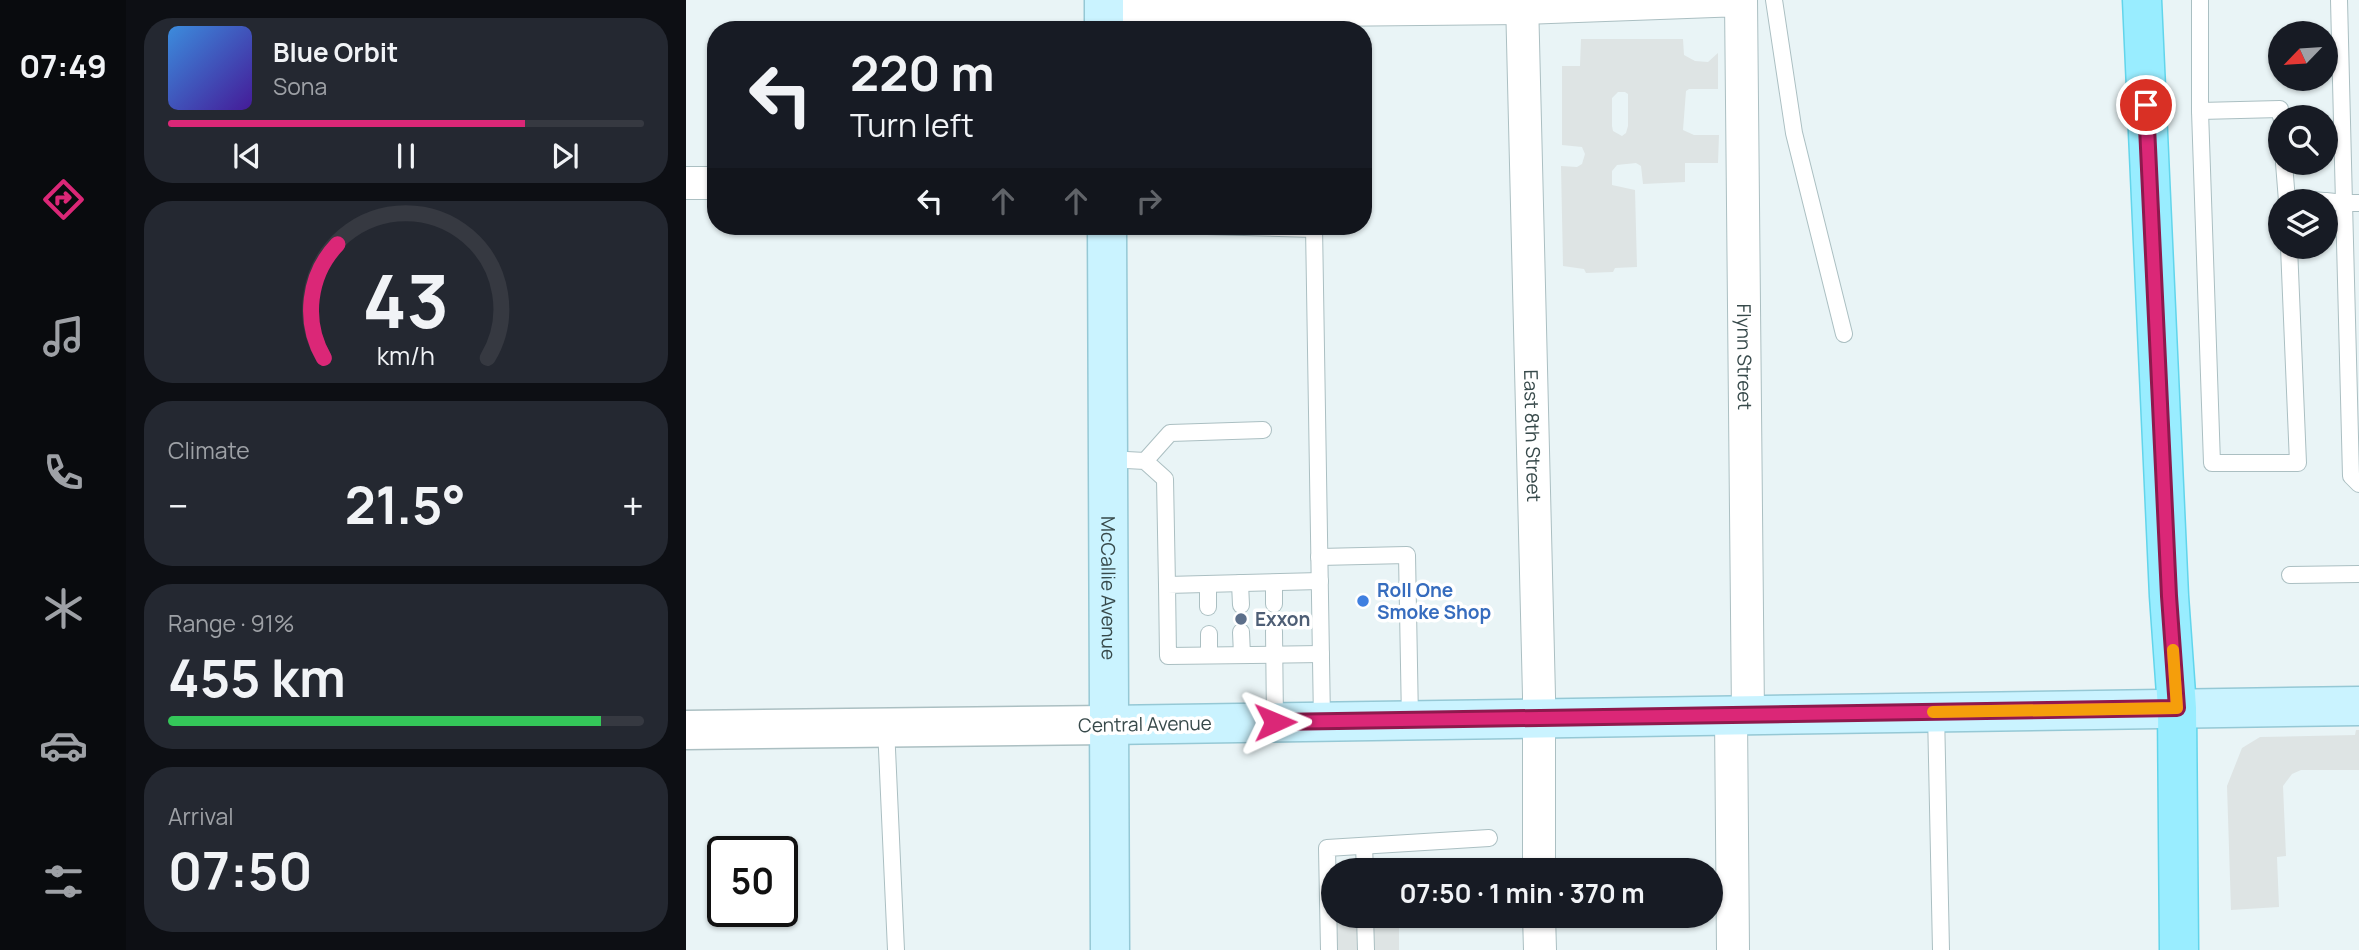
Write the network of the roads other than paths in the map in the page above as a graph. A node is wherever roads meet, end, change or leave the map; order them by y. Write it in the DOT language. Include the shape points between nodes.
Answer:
graph roads {
  1 [pos="1741,0"];
  2 [pos="1749,0"];
  3 [pos="1774,0"];
  4 [pos="2141,0"];
  5 [pos="2200,0"];
  6 [pos="2339,0"];
  7 [pos="1416,4"];
  8 [pos="1522,4"];
  9 [pos="1273,5"];
  10 [pos="1104,14"];
  11 [pos="1317,21"];
  12 [pos="2268,109"];
  13 [pos="2200,111"];
  14 [pos="686,183"];
  15 [pos="707,183"];
  16 [pos="2351,203"];
  17 [pos="1107,235"];
  18 [pos="1314,235"];
  19 [pos="2290,259"];
  20 [pos="2352,272"];
  21 [pos="1844,334"];
  22 [pos="1263,430"];
  23 [pos="1108,460"];
  24 [pos="1145,461"];
  25 [pos="2359,484"];
  26 [pos="1319,557"];
  27 [pos="2359,574"];
  28 [pos="2290,575"];
  29 [pos="1320,581"];
  30 [pos="1240,583"];
  31 [pos="1274,583"];
  32 [pos="1208,584"];
  33 [pos="1167,585"];
  34 [pos="1274,604"];
  35 [pos="1241,605"];
  36 [pos="1208,607"];
  37 [pos="1274,631"];
  38 [pos="1241,632"];
  39 [pos="1209,634"];
  40 [pos="1321,654"];
  41 [pos="1209,655"];
  42 [pos="1242,655"];
  43 [pos="1275,655"];
  44 [pos="2359,705"];
  45 [pos="2177,708"];
  46 [pos="1936,712"];
  47 [pos="1739,715"];
  48 [pos="1539,718"];
  49 [pos="1410,720"];
  50 [pos="1322,721"];
  51 [pos="1275,722"];
  52 [pos="1108,724"];
  53 [pos="886,727"];
  54 [pos="686,730"];
  55 [pos="1489,838"];
  56 [pos="1364,847"];
  57 [pos="1364,858"];
  58 [pos="1539,858"];
  59 [pos="1365,928"];
  60 [pos="1539,928"];
  61 [pos="895,950"];
  62 [pos="1110,950"];
  63 [pos="1329,950"];
  64 [pos="1366,950"];
  65 [pos="1539,950"];
  66 [pos="1733,950"];
  67 [pos="1941,950"];
  68 [pos="2179,950"];
  1 -- 2 [label="lane"];
  1 -- 8 [label="street"];
  1 -- 47 [label="street, Flynn Street"];
  3 -- 21 [label="lane" via="1794,133"];
  4 -- 45 [label="main road"];
  5 -- 13 [label="lane"];
  6 -- 16 [label="lane"];
  7 -- 8 [label="street"];
  7 -- 11 [label="street"];
  8 -- 48 [label="street, East 8th Street"];
  9 -- 10 [label="street"];
  9 -- 11 [label="street"];
  12 -- 13 [label="lane"];
  13 -- 19 [label="lane" via="2212,463 2298,463"];
  14 -- 15 [label="street"];
  16 -- 20 [label="lane"];
  17 -- 23 [label="main road, McCallie Avenue"];
  18 -- 26 [label="lane"];
  20 -- 25 [label="lane" via="2351,476"];
  22 -- 24 [label="lane" via="1170,433"];
  23 -- 24 [label="lane"];
  23 -- 52 [label="main road, McCallie Avenue"];
  24 -- 33 [label="lane" via="1165,479"];
  26 -- 29 [label="lane"];
  26 -- 49 [label="lane" via="1407,555"];
  27 -- 28 [label="lane"];
  29 -- 31 [label="lane"];
  29 -- 40 [label="lane"];
  30 -- 31 [label="lane"];
  30 -- 32 [label="lane"];
  30 -- 35 [label="lane"];
  31 -- 34 [label="lane"];
  32 -- 33 [label="lane"];
  32 -- 36 [label="lane"];
  33 -- 41 [label="lane" via="1168,656"];
  37 -- 43 [label="lane"];
  38 -- 42 [label="lane"];
  39 -- 41 [label="lane"];
  40 -- 43 [label="lane"];
  40 -- 50 [label="lane"];
  41 -- 42 [label="lane"];
  42 -- 43 [label="lane"];
  43 -- 51 [label="lane"];
  44 -- 45 [label="main road, Central Avenue"];
  45 -- 46 [label="main road, Central Avenue"];
  45 -- 68 [label="main road"];
  46 -- 47 [label="main road, Central Avenue"];
  46 -- 67 [label="lane"];
  47 -- 48 [label="main road, Central Avenue"];
  47 -- 66 [label="street, Flynn Street"];
  48 -- 49 [label="main road, Central Avenue"];
  48 -- 58 [label="street, East 8th Street"];
  49 -- 50 [label="main road, Central Avenue"];
  50 -- 51 [label="main road, Central Avenue"];
  51 -- 52 [label="main road, Central Avenue"];
  52 -- 53 [label="street, Central Avenue"];
  52 -- 62 [label="main road, McCallie Avenue"];
  53 -- 54 [label="street, Central Avenue"];
  53 -- 61 [label="lane"];
  55 -- 56 [label="lane"];
  56 -- 57 [label="lane"];
  56 -- 63 [label="lane" via="1328,848"];
  59 -- 64 [label="lane"];
  60 -- 65 [label="street"];
}
